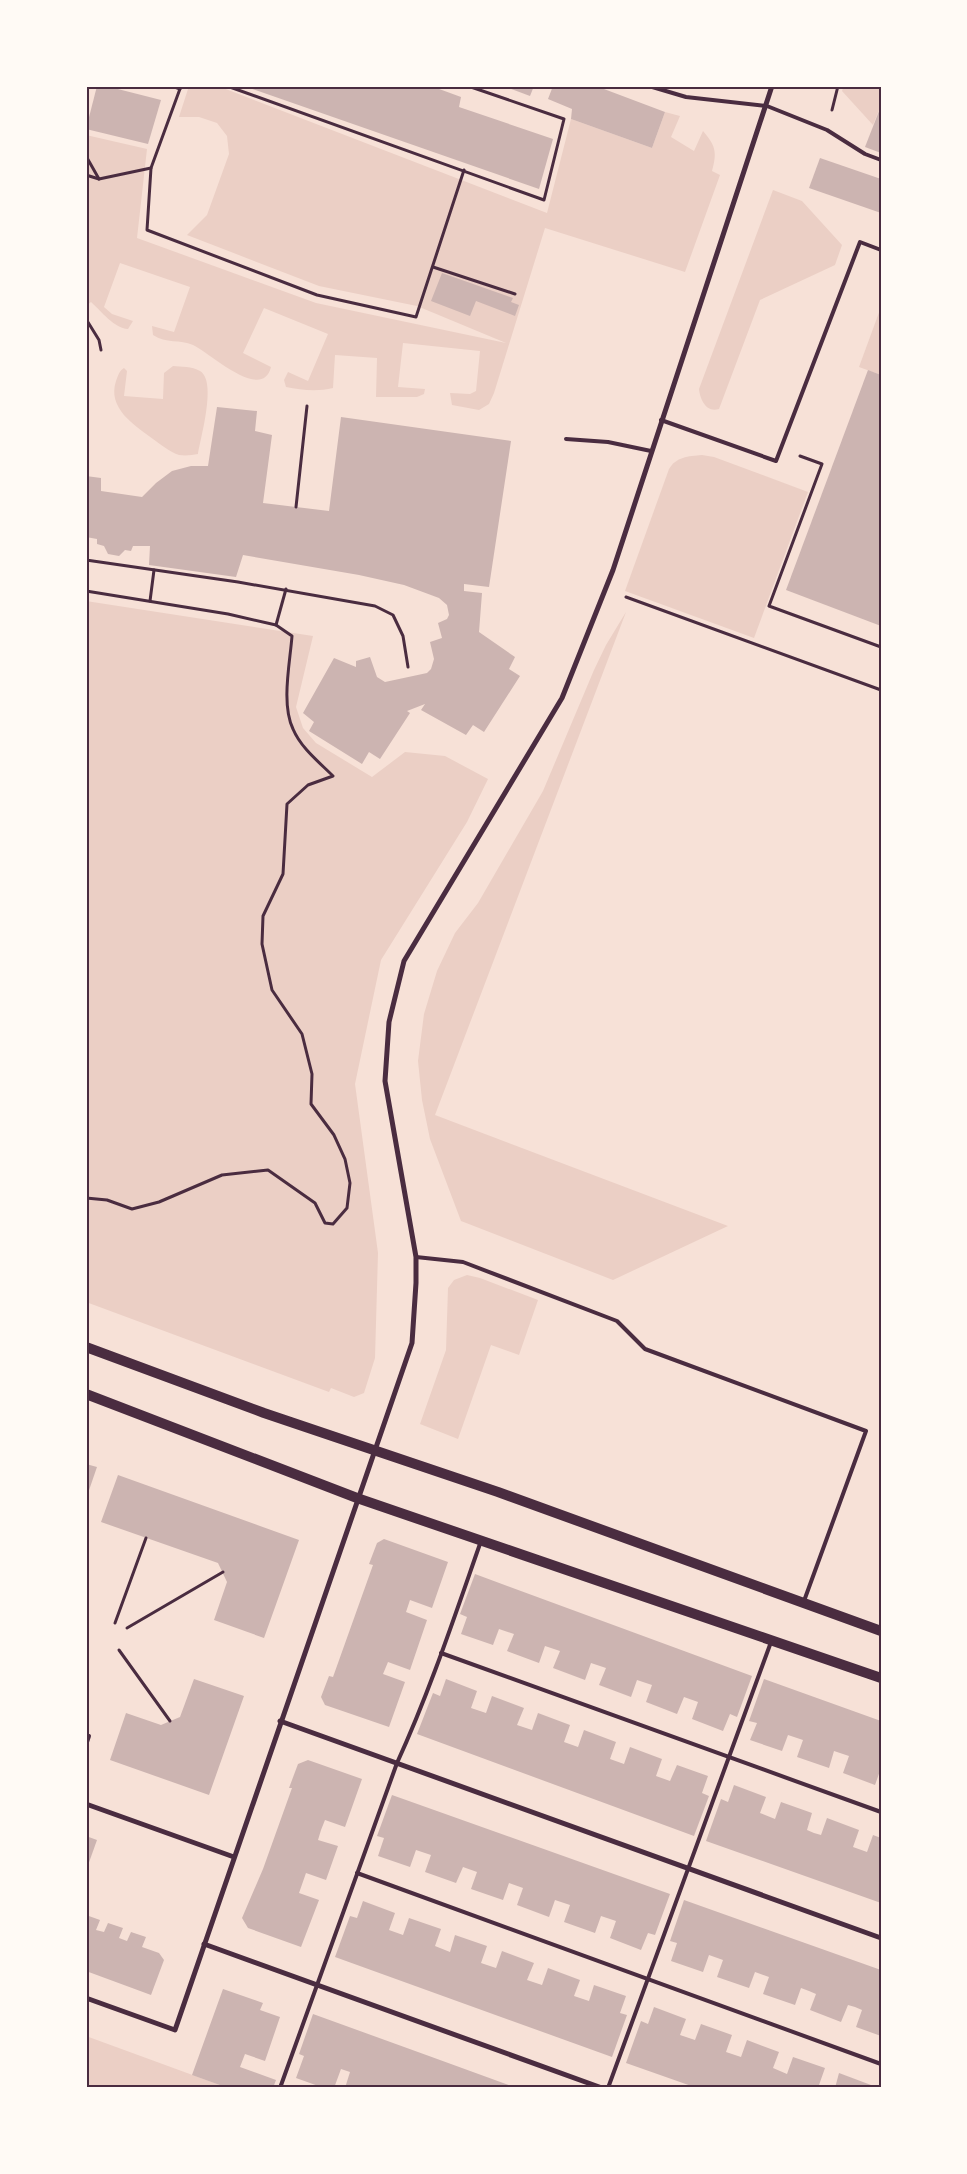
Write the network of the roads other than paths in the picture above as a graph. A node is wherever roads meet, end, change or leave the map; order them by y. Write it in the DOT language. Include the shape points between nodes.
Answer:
graph roads {
  1 [pos="649,86"];
  2 [pos="772,86"];
  3 [pos="767,106"];
  4 [pos="881,160"];
  5 [pos="881,250"];
  6 [pos="661,420"];
  7 [pos="566,439"];
  8 [pos="651,451"];
  9 [pos="416,1257"];
  10 [pos="86,1348"];
  11 [pos="86,1394"];
  12 [pos="374,1452"];
  13 [pos="357,1498"];
  14 [pos="481,1541"];
  15 [pos="804,1604"];
  16 [pos="881,1631"];
  17 [pos="771,1640"];
  18 [pos="441,1653"];
  19 [pos="881,1678"];
  20 [pos="280,1721"];
  21 [pos="89,1736"];
  22 [pos="86,1745"];
  23 [pos="729,1757"];
  24 [pos="397,1763"];
  25 [pos="86,1804"];
  26 [pos="881,1812"];
  27 [pos="234,1857"];
  28 [pos="688,1868"];
  29 [pos="357,1873"];
  30 [pos="881,1938"];
  31 [pos="204,1944"];
  32 [pos="648,1979"];
  33 [pos="317,1985"];
  34 [pos="86,1998"];
  35 [pos="881,2064"];
  36 [pos="280,2088"];
  37 [pos="602,2088"];
  38 [pos="608,2088"];
  1 -- 3 [label="lane" via="686,97"];
  2 -- 3 [label="street"];
  3 -- 4 [label="lane" via="827,130 864,154"];
  3 -- 6 [label="street"];
  5 -- 6 [label="lane" via="860,242 776,461"];
  6 -- 8 [label="street"];
  7 -- 8 [label="lane" via="608,442"];
  8 -- 9 [label="street" via="606,589 562,698 404,961 389,1022 385,1081"];
  9 -- 12 [label="street" via="412,1343"];
  9 -- 15 [label="lane" via="463,1262 617,1321 644,1349 866,1431"];
  10 -- 12 [label="main road"];
  11 -- 13 [label="main road"];
  12 -- 13 [label="street"];
  12 -- 15 [label="main road" via="498,1492"];
  13 -- 14 [label="main road"];
  13 -- 20 [label="street"];
  14 -- 17 [label="main road"];
  14 -- 18 [label="lane"];
  15 -- 16 [label="main road"];
  17 -- 19 [label="main road"];
  17 -- 23 [label="lane"];
  18 -- 23 [label="lane"];
  18 -- 24 [label="lane"];
  20 -- 24 [label="street"];
  20 -- 27 [label="street"];
  21 -- 22 [label="lane"];
  23 -- 26 [label="lane"];
  23 -- 28 [label="lane"];
  24 -- 28 [label="street"];
  24 -- 29 [label="lane"];
  25 -- 27 [label="street"];
  27 -- 31 [label="street"];
  28 -- 30 [label="street"];
  28 -- 32 [label="lane"];
  29 -- 32 [label="lane"];
  29 -- 33 [label="lane"];
  31 -- 33 [label="street"];
  31 -- 34 [label="street" via="175,2030"];
  32 -- 35 [label="lane"];
  32 -- 38 [label="lane"];
  33 -- 36 [label="lane"];
  33 -- 37 [label="street"];
}
